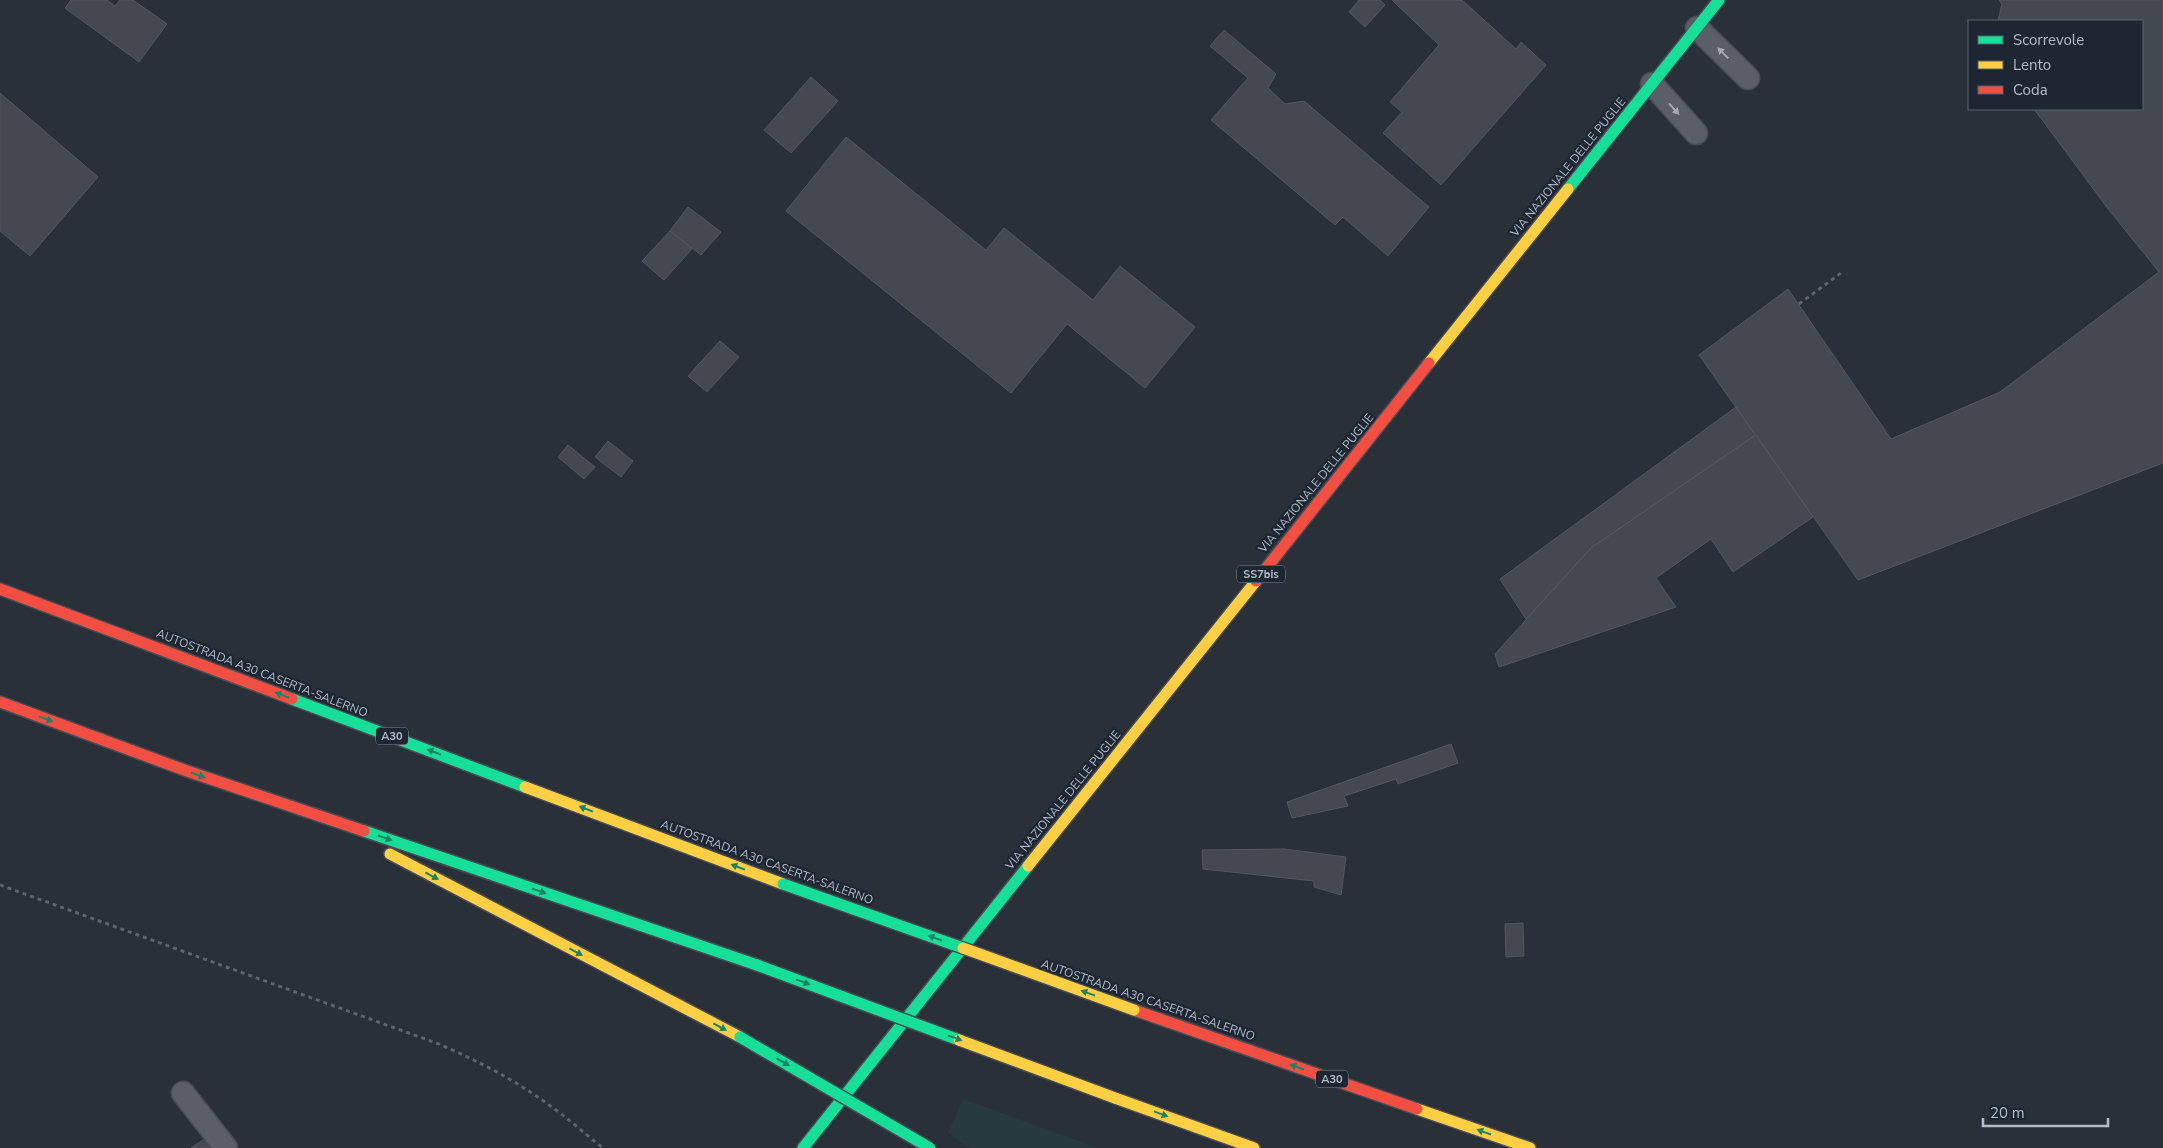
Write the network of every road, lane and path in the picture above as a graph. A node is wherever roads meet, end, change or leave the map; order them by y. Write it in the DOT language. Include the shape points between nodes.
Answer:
graph roads {
  1 [pos="1705,10"];
  2 [pos="1748,78"];
  3 [pos="1652,84"];
  4 [pos="1696,133"];
  5 [pos="1841,274"];
  6 [pos="1799,304"];
  7 [pos="0,589"];
  8 [pos="0,702"];
  9 [pos="311,813"];
  10 [pos="0,885"];
  11 [pos="183,1093"];
  12 [pos="226,1148"];
  13 [pos="603,1148"];
  14 [pos="803,1148"];
  15 [pos="930,1148"];
  16 [pos="1254,1148"];
  17 [pos="1530,1148"];
  2 -- 1 [label="lane, one-way"];
  1 -- 3 [label="main road, VIA NAZIONALE DELLE PUGLIE / SS7bis"];
  3 -- 4 [label="lane, one-way"];
  3 -- 14 [label="main road, VIA NAZIONALE DELLE PUGLIE / SS7bis"];
  5 -- 6 [label="path"];
  17 -- 7 [label="main road, AUTOSTRADA A30 CASERTA-SALERNO / A30, one-way, bridge" via="783,884"];
  8 -- 9 [label="main road, one-way"];
  9 -- 15 [label="main road, one-way, bridge" via="740,1038"];
  9 -- 16 [label="main road, one-way, bridge" via="757,965"];
  10 -- 13 [label="path" via="439,1044 518,1084"];
  11 -- 12 [label="lane"];
}
